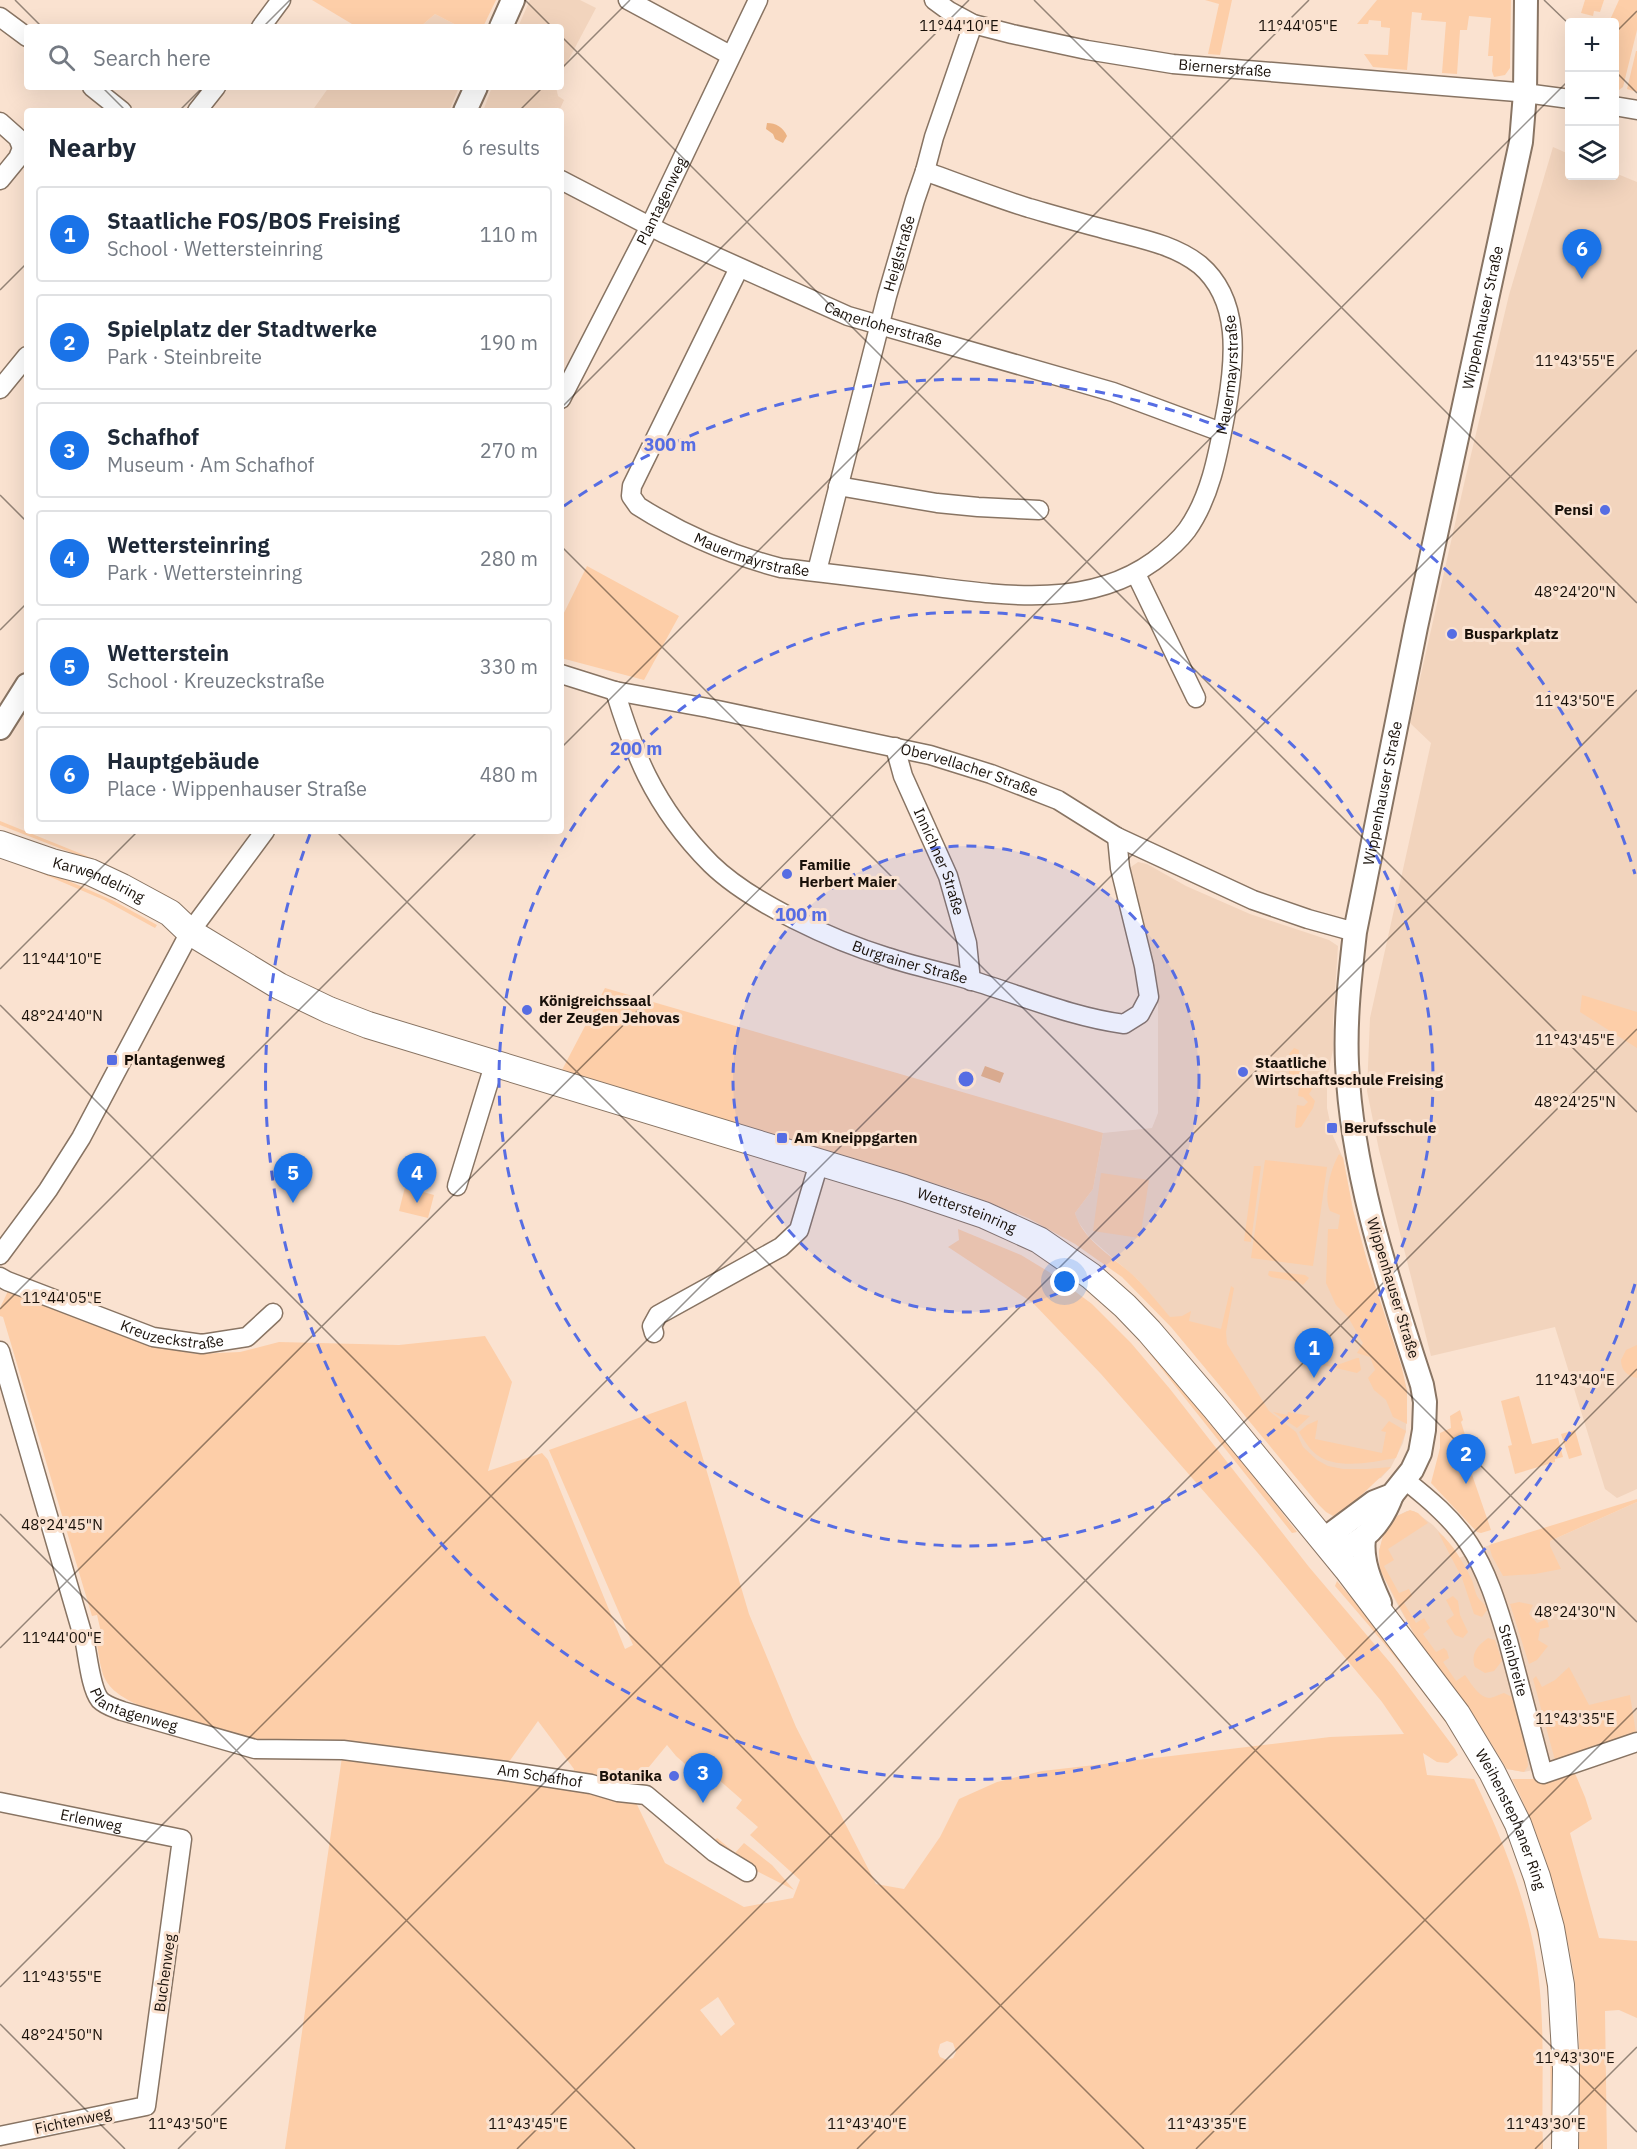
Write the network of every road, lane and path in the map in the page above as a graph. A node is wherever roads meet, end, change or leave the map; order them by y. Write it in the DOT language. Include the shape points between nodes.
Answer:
graph roads {
  1 [pos="281,0"];
  2 [pos="513,0"];
  3 [pos="628,0"];
  4 [pos="758,0"];
  5 [pos="934,0"];
  6 [pos="1526,0"];
  7 [pos="0,17"];
  8 [pos="263,24"];
  9 [pos="502,24"];
  10 [pos="974,24"];
  11 [pos="24,35"];
  12 [pos="730,55"];
  13 [pos="96,90"];
  14 [pos="214,90"];
  15 [pos="475,90"];
  16 [pos="1526,93"];
  17 [pos="1565,98"];
  18 [pos="1619,107"];
  19 [pos="118,108"];
  20 [pos="199,108"];
  21 [pos="466,108"];
  22 [pos="1637,110"];
  23 [pos="0,122"];
  24 [pos="925,171"];
  25 [pos="0,180"];
  26 [pos="564,182"];
  27 [pos="650,226"];
  28 [pos="738,268"];
  29 [pos="880,326"];
  30 [pos="24,360"];
  31 [pos="0,389"];
  32 [pos="564,393"];
  33 [pos="1221,432"];
  34 [pos="838,486"];
  35 [pos="1040,510"];
  36 [pos="817,572"];
  37 [pos="1136,574"];
  38 [pos="564,675"];
  39 [pos="24,690"];
  40 [pos="615,691"];
  41 [pos="1196,698"];
  42 [pos="0,728"];
  43 [pos="895,747"];
  44 [pos="263,834"];
  45 [pos="1117,837"];
  46 [pos="0,844"];
  47 [pos="190,932"];
  48 [pos="1355,932"];
  49 [pos="971,981"];
  50 [pos="494,1065"];
  51 [pos="819,1163"];
  52 [pos="457,1186"];
  53 [pos="0,1255"];
  54 [pos="0,1276"];
  55 [pos="273,1312"];
  56 [pos="654,1333"];
  57 [pos="0,1351"];
  58 [pos="1398,1488"];
  59 [pos="1364,1538"];
  60 [pos="1328,1547"];
  61 [pos="1390,1626"];
  62 [pos="1637,1742"];
  63 [pos="343,1750"];
  64 [pos="0,1802"];
  65 [pos="182,1839"];
  66 [pos="747,1872"];
  67 [pos="146,2106"];
  68 [pos="0,2136"];
  69 [pos="1565,2149"];
  1 -- 8 [label="street"];
  2 -- 9 [label="street"];
  3 -- 12 [label="street"];
  4 -- 12 [label="street, Plantagenweg"];
  5 -- 10 [label="street, Biernerstraße"];
  6 -- 16 [label="street, Wippenhauser Straße"];
  7 -- 11 [label="street"];
  10 -- 16 [label="street, Biernerstraße" via="1038,41 1173,64"];
  10 -- 24 [label="street, Heiglstraße"];
  12 -- 27 [label="street, Plantagenweg"];
  13 -- 19 [label="street"];
  14 -- 20 [label="street"];
  15 -- 21 [label="street"];
  16 -- 17 [label="street, Biernerstraße"];
  16 -- 48 [label="street, Wippenhauser Straße" via="1521,142 1416,627"];
  18 -- 22 [label="street"];
  23 -- 25 [label="street" via="18,138 22,148"];
  24 -- 29 [label="street, Heiglstraße"];
  24 -- 33 [label="street, Mauermayrstraße" via="1028,208 1151,241 1202,266 1223,294 1233,335 1231,378"];
  26 -- 27 [label="street, Camerloherstraße"];
  27 -- 28 [label="street, Camerloherstraße"];
  27 -- 32 [label="street, Plantagenweg"];
  28 -- 29 [label="street, Camerloherstraße"];
  28 -- 36 [label="street, Mauermayrstraße" via="632,486 631,496 648,512 725,550 781,568"];
  29 -- 33 [label="street, Camerloherstraße" via="1105,390"];
  29 -- 34 [label="street, Heiglstraße"];
  30 -- 31 [label="street"];
  33 -- 37 [label="street, Mauermayrstraße" via="1212,474 1193,520 1174,545"];
  34 -- 35 [label="street" via="937,503"];
  34 -- 36 [label="street, Heiglstraße"];
  36 -- 37 [label="street, Mauermayrstraße" via="984,594 1026,595 1081,592"];
  37 -- 41 [label="street"];
  38 -- 40 [label="street, Obervellacher Straße"];
  39 -- 42 [label="street"];
  40 -- 43 [label="street, Obervellacher Straße"];
  40 -- 49 [label="street, Burgrainer Straße" via="647,777 682,832 712,865 749,892 822,933 886,957"];
  43 -- 45 [label="street, Obervellacher Straße" via="930,754 1058,800"];
  43 -- 49 [label="street, Innichner Straße" via="903,776 948,876 967,943"];
  44 -- 47 [label="street"];
  45 -- 48 [label="street, Obervellacher Straße" via="1253,900"];
  45 -- 49 [label="street, Burgrainer Straße" via="1120,868 1149,997 1140,1014 1124,1024 1102,1021"];
  46 -- 47 [label="main road, Karwendelring" via="90,872 164,909"];
  47 -- 50 [label="main road, Wettersteinring" via="279,986 329,1010"];
  47 -- 53 [label="street" via="81,1138"];
  48 -- 58 [label="street, Wippenhauser Straße" via="1347,1038 1352,1124 1377,1241 1425,1402 1420,1453"];
  50 -- 51 [label="main road, Wettersteinring"];
  50 -- 52 [label="street"];
  51 -- 56 [label="street" via="799,1230 781,1247 658,1315 652,1326"];
  51 -- 60 [label="main road, Wettersteinring" via="984,1215 1039,1240 1071,1261 1106,1288 1149,1331"];
  54 -- 55 [label="street, Kreuzeckstraße" via="153,1337 202,1344 247,1337"];
  57 -- 63 [label="street, Plantagenweg" via="100,1699 122,1711 255,1749"];
  58 -- 59 [label="street, Wippenhauser Straße" via="1385,1513"];
  58 -- 60 [label="street" via="1374,1503"];
  58 -- 62 [label="street, Steinbreite" via="1433,1504 1470,1544 1502,1622 1543,1774"];
  59 -- 60 [label="street"];
  59 -- 61 [label="street" via="1369,1580"];
  60 -- 61 [label="main road, Weihenstephaner Ring"];
  61 -- 69 [label="main road, Weihenstephaner Ring" via="1471,1736 1502,1790 1532,1860 1551,1928 1561,1985"];
  63 -- 66 [label="street, Am Schafhof" via="514,1772 646,1795 714,1851"];
  64 -- 65 [label="street, Erlenweg"];
  65 -- 67 [label="street, Buchenweg"];
  67 -- 68 [label="street, Fichtenweg"];
}
